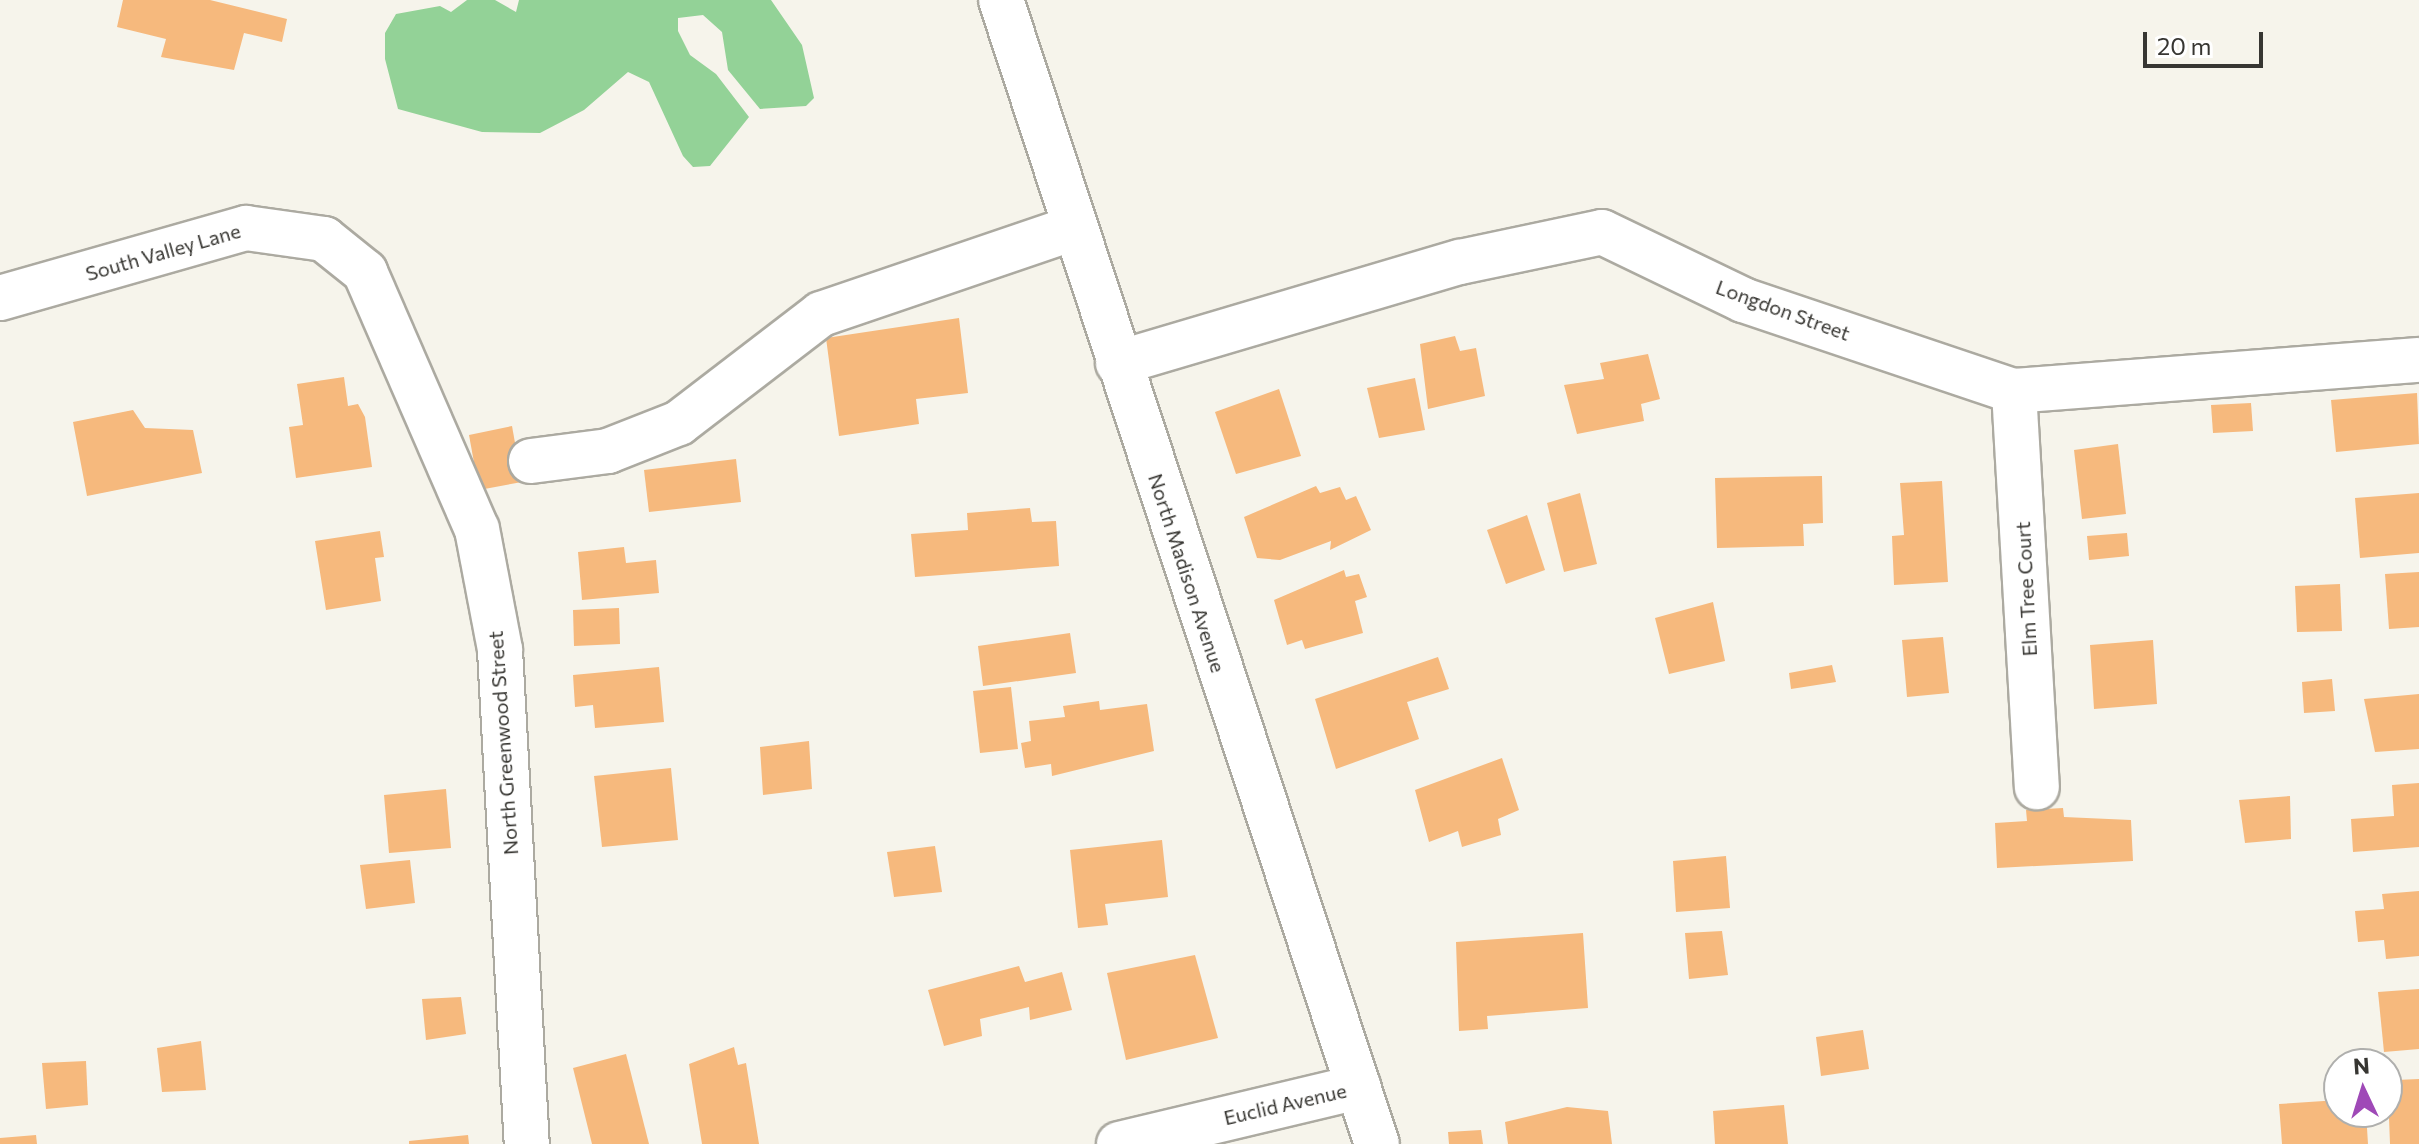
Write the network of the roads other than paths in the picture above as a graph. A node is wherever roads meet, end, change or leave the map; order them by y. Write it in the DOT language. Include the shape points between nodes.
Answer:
graph roads {
  1 [pos="1001,0"];
  2 [pos="1074,228"];
  3 [pos="365,272"];
  4 [pos="0,298"];
  5 [pos="2419,360"];
  6 [pos="1118,363"];
  7 [pos="2014,391"];
  8 [pos="531,461"];
  9 [pos="2037,787"];
  10 [pos="1358,1087"];
  11 [pos="527,1144"];
  12 [pos="1119,1144"];
  13 [pos="1377,1144"];
  1 -- 2 [label="street, North Madison Avenue"];
  2 -- 6 [label="street, North Madison Avenue"];
  2 -- 8 [label="street" via="821,314 679,423 608,451"];
  3 -- 4 [label="street, South Valley Lane" via="324,239 246,228"];
  3 -- 11 [label="street, North Greenwood Street" via="477,529 492,605"];
  5 -- 7 [label="street, Longdon Street"];
  6 -- 7 [label="street, Longdon Street" via="1460,262 1602,232 1743,300"];
  6 -- 10 [label="street, North Madison Avenue"];
  7 -- 9 [label="street, Elm Tree Court"];
  10 -- 12 [label="street, Euclid Avenue"];
  10 -- 13 [label="street, North Madison Avenue"];
}
